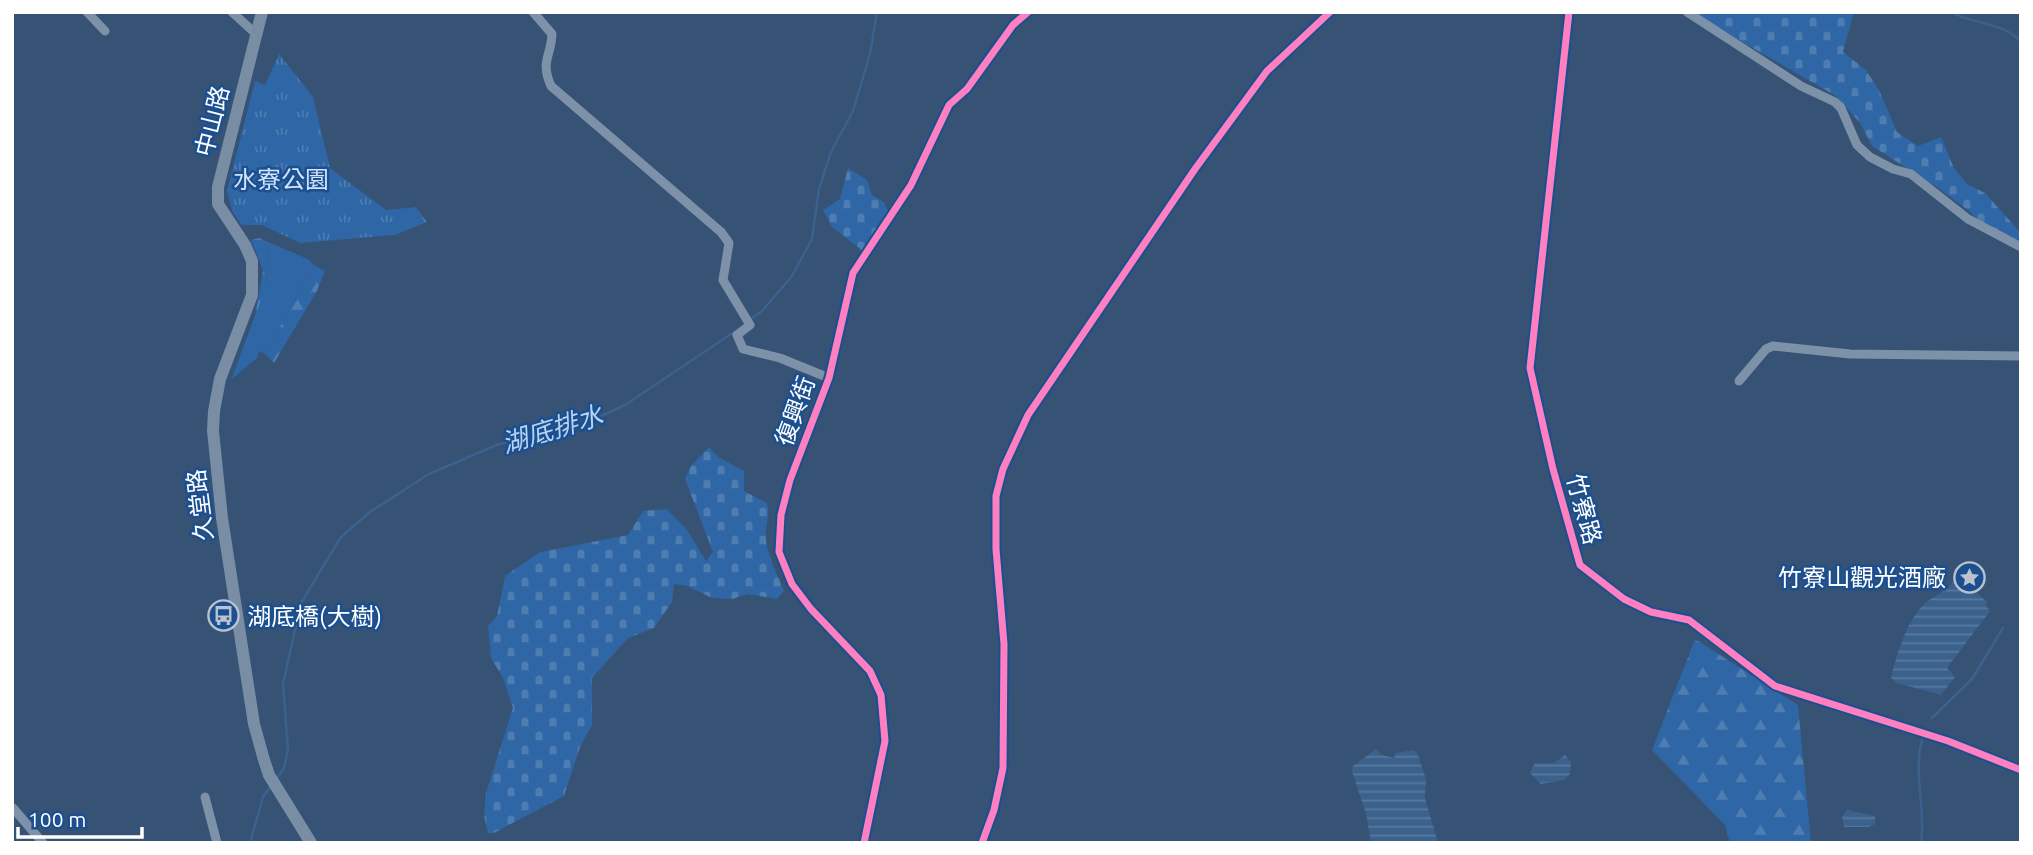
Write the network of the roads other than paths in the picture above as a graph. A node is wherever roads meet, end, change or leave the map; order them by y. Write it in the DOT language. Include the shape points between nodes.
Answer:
graph roads {
  1 [pos="87,12"];
  2 [pos="232,12"];
  3 [pos="262,12"];
  4 [pos="533,12"];
  5 [pos="1028,12"];
  6 [pos="1330,12"];
  7 [pos="1569,12"];
  8 [pos="1687,12"];
  9 [pos="105,31"];
  10 [pos="256,34"];
  11 [pos="238,236"];
  12 [pos="2021,247"];
  13 [pos="2021,356"];
  14 [pos="829,378"];
  15 [pos="1739,381"];
  16 [pos="2021,770"];
  17 [pos="205,797"];
  18 [pos="13,808"];
  19 [pos="43,843"];
  20 [pos="216,843"];
  21 [pos="311,843"];
  22 [pos="864,843"];
  23 [pos="982,843"];
  1 -- 9 [label="street"];
  2 -- 10 [label="street"];
  3 -- 10 [label="street, 中山路"];
  4 -- 14 [label="street" via="552,34 545,60 551,86 729,243 723,280 750,325 737,335 743,349"];
  5 -- 14 [label="street, 復興街" via="949,105 911,185 853,273"];
  6 -- 23 [label="street" via="1267,71 1195,169 1028,415 1003,469 996,496 1004,644 1003,768"];
  7 -- 16 [label="street, 竹寮路" via="1530,368 1580,565 1624,599 1651,612 1689,620 1775,686 1948,741"];
  8 -- 12 [label="street" via="1801,86 1835,102 1857,145 1870,157 1911,174 1968,219"];
  10 -- 11 [label="street, 中山路" via="218,187 218,204"];
  11 -- 21 [label="street, 久堂路" via="252,261 252,296 220,379 213,430 254,724 269,775"];
  13 -- 15 [label="street" via="1850,354 1773,346"];
  14 -- 22 [label="street, 復興街" via="790,480 781,515 779,552 792,584 870,671 881,695 885,741"];
  17 -- 20 [label="street"];
  18 -- 19 [label="street"];
}
